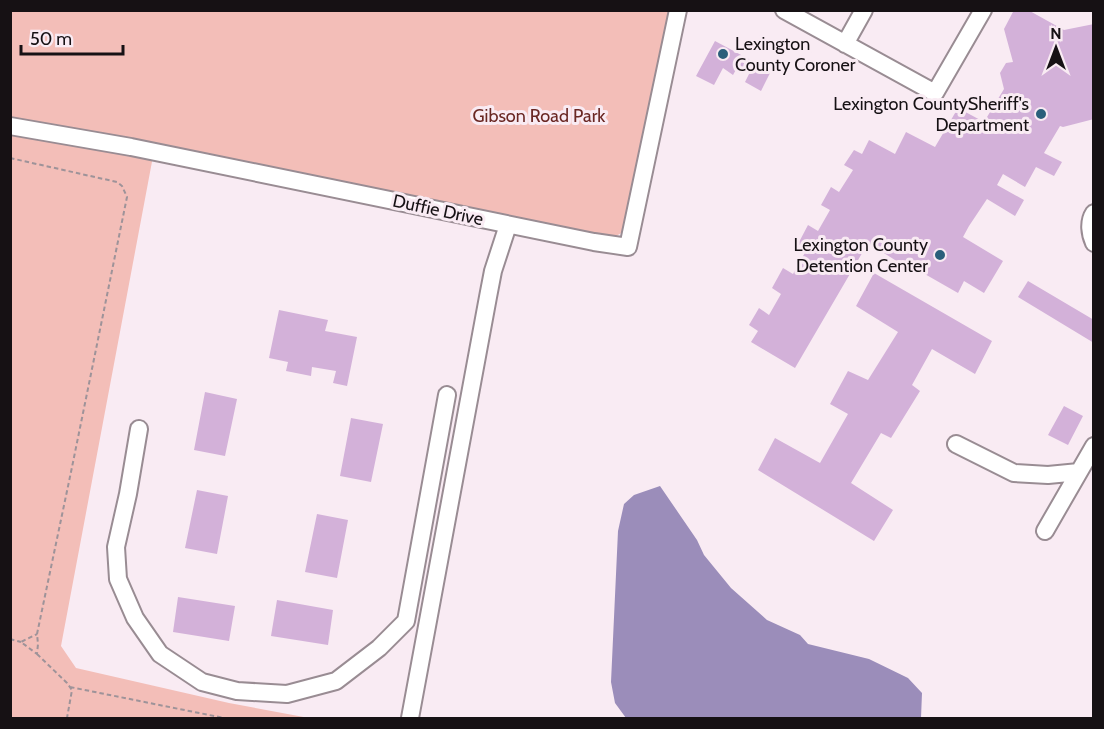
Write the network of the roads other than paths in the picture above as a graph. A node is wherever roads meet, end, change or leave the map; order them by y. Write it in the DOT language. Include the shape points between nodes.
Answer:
graph roads {
  1 [pos="678,10"];
  2 [pos="784,10"];
  3 [pos="864,10"];
  4 [pos="983,10"];
  5 [pos="845,44"];
  6 [pos="10,126"];
  7 [pos="1094,213"];
  8 [pos="508,225"];
  9 [pos="1094,243"];
  10 [pos="447,396"];
  11 [pos="139,429"];
  12 [pos="956,444"];
  13 [pos="1094,446"];
  14 [pos="1079,472"];
  15 [pos="1046,531"];
  16 [pos="410,718"];
  1 -- 8 [label="street, Duffie Drive" via="628,248"];
  2 -- 5 [label="street"];
  3 -- 5 [label="street"];
  4 -- 5 [label="street" via="935,93"];
  6 -- 8 [label="street, Duffie Drive"];
  7 -- 9 [label="street"];
  8 -- 16 [label="street" via="490,288"];
  10 -- 11 [label="street" via="406,621 336,681 287,694 237,691 202,682 160,654 135,618 118,579 116,547"];
  12 -- 14 [label="street" via="1014,473"];
  13 -- 14 [label="street"];
  14 -- 15 [label="street"];
}
